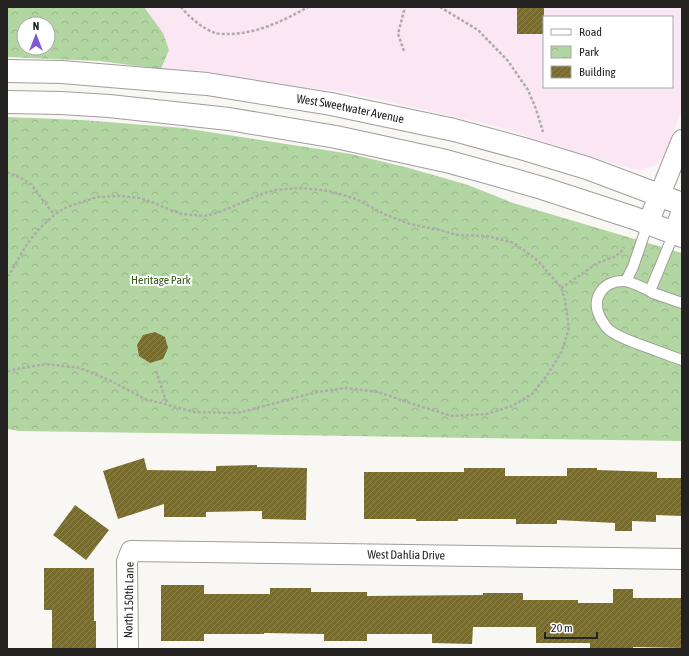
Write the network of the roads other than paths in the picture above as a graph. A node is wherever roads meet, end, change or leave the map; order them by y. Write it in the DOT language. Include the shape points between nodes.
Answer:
graph roads {
  1 [pos="7,71"];
  2 [pos="7,102"];
  3 [pos="682,140"];
  4 [pos="660,195"];
  5 [pos="682,204"];
  6 [pos="682,211"];
  7 [pos="648,223"];
  8 [pos="678,234"];
  9 [pos="626,281"];
  10 [pos="650,291"];
  11 [pos="682,303"];
  12 [pos="682,360"];
  13 [pos="131,551"];
  14 [pos="682,559"];
  15 [pos="128,649"];
  1 -- 4 [label="street, West Sweetwater Avenue" via="62,72 207,84 400,117 524,149 587,168"];
  2 -- 7 [label="street" via="116,107 229,120 336,137 493,174"];
  3 -- 4 [label="street"];
  4 -- 5 [label="street, West Sweetwater Avenue"];
  4 -- 7 [label="street"];
  6 -- 8 [label="street"];
  7 -- 8 [label="street"];
  7 -- 9 [label="lane"];
  8 -- 10 [label="lane"];
  9 -- 10 [label="lane"];
  9 -- 12 [label="lane" via="606,286 600,292 596,307 604,324 622,338"];
  10 -- 11 [label="lane"];
  13 -- 14 [label="street, West Dahlia Drive"];
  13 -- 15 [label="street, North 150th Lane" via="127,561"];
}
